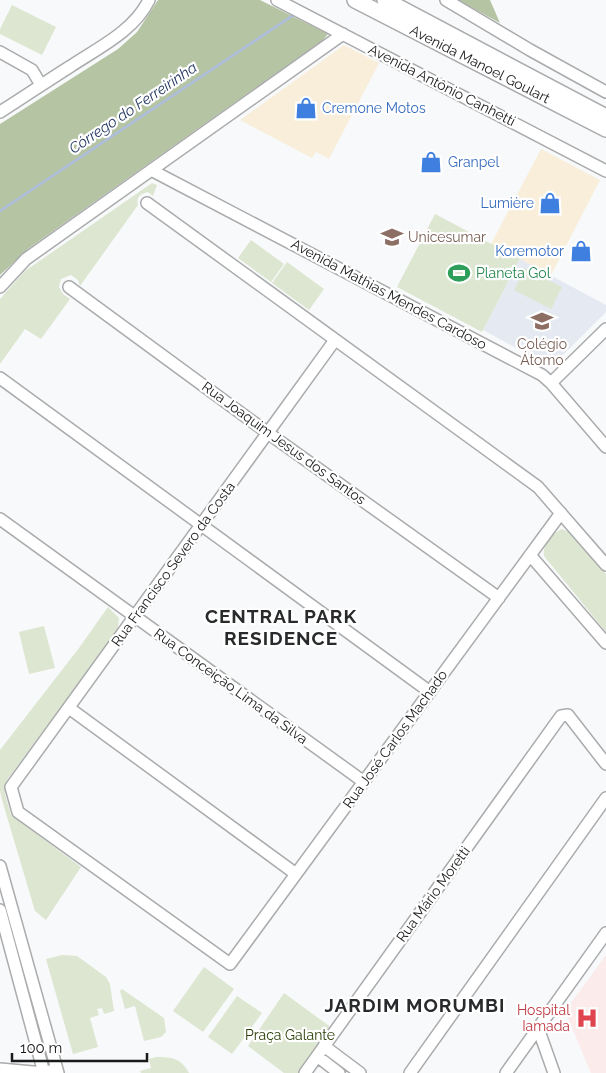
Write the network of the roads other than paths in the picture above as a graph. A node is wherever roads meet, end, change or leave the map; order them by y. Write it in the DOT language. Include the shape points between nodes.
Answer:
graph roads {
  1 [pos="149,0"];
  2 [pos="277,0"];
  3 [pos="354,0"];
  4 [pos="385,0"];
  5 [pos="446,0"];
  6 [pos="343,34"];
  7 [pos="0,52"];
  8 [pos="41,85"];
  9 [pos="606,92"];
  10 [pos="0,112"];
  11 [pos="606,117"];
  12 [pos="606,129"];
  13 [pos="151,170"];
  14 [pos="606,171"];
  15 [pos="148,203"];
  16 [pos="0,287"];
  17 [pos="69,287"];
  18 [pos="606,329"];
  19 [pos="335,340"];
  20 [pos="0,378"];
  21 [pos="552,383"];
  22 [pos="268,432"];
  23 [pos="606,447"];
  24 [pos="561,513"];
  25 [pos="0,519"];
  26 [pos="201,526"];
  27 [pos="530,555"];
  28 [pos="606,565"];
  29 [pos="499,598"];
  30 [pos="135,616"];
  31 [pos="606,643"];
  32 [pos="430,692"];
  33 [pos="69,708"];
  34 [pos="606,764"];
  35 [pos="364,782"];
  36 [pos="606,798"];
  37 [pos="0,866"];
  38 [pos="296,874"];
  39 [pos="13,913"];
  40 [pos="1,914"];
  41 [pos="606,934"];
  42 [pos="230,964"];
  43 [pos="538,1028"];
  44 [pos="324,1046"];
  45 [pos="317,1056"];
  46 [pos="7,1071"];
  47 [pos="58,1071"];
  48 [pos="353,1071"];
  49 [pos="44,1073"];
  50 [pos="305,1073"];
  51 [pos="339,1073"];
  52 [pos="410,1073"];
  53 [pos="506,1073"];
  54 [pos="554,1073"];
  1 -- 8 [label="street" via="132,24"];
  2 -- 6 [label="street, Avenida Antônio Canhetti"];
  3 -- 12 [label="main road, Avenida Manoel Goulart"];
  4 -- 11 [label="main road, Avenida Manoel Goulart"];
  5 -- 9 [label="street"];
  6 -- 13 [label="street"];
  6 -- 14 [label="street, Avenida Antônio Canhetti"];
  7 -- 8 [label="street" via="32,70"];
  8 -- 10 [label="street"];
  13 -- 16 [label="street" via="26,259"];
  13 -- 21 [label="street, Avenida Mathias Mendes Cardoso" via="528,367"];
  15 -- 19 [label="street"];
  17 -- 22 [label="street, Rua Joaquim Jesus dos Santos"];
  18 -- 21 [label="street"];
  19 -- 22 [label="street, Rua Francisco Severo da Costa"];
  19 -- 24 [label="street" via="538,488"];
  20 -- 26 [label="street"];
  21 -- 23 [label="street, Avenida Mathias Mendes Cardoso"];
  22 -- 26 [label="street, Rua Francisco Severo da Costa"];
  22 -- 29 [label="street, Rua Joaquim Jesus dos Santos"];
  24 -- 27 [label="street, Rua José Carlos Machado"];
  24 -- 28 [label="street"];
  25 -- 30 [label="street, Rua Conceição Lima da Silva"];
  26 -- 30 [label="street, Rua Francisco Severo da Costa"];
  26 -- 32 [label="street"];
  27 -- 29 [label="street, Rua José Carlos Machado"];
  27 -- 31 [label="street"];
  29 -- 32 [label="street, Rua José Carlos Machado"];
  30 -- 33 [label="street, Rua Francisco Severo da Costa"];
  30 -- 35 [label="street, Rua Conceição Lima da Silva"];
  32 -- 35 [label="street, Rua José Carlos Machado"];
  33 -- 38 [label="street"];
  33 -- 42 [label="street, Rua Francisco Severo da Costa" via="11,787 18,812"];
  34 -- 44 [label="street, Rua Mário Moretti" via="568,715 561,716"];
  35 -- 38 [label="street, Rua José Carlos Machado"];
  36 -- 52 [label="street"];
  37 -- 39 [label="street"];
  38 -- 42 [label="street, Rua José Carlos Machado"];
  39 -- 40 [label="street"];
  39 -- 47 [label="street"];
  40 -- 49 [label="street"];
  41 -- 43 [label="street"];
  43 -- 53 [label="street"];
  43 -- 54 [label="street"];
  44 -- 45 [label="street, Rua Mário Moretti"];
  44 -- 48 [label="street"];
  45 -- 50 [label="street, Rua Mário Moretti"];
  45 -- 51 [label="street"];
  46 -- 49 [label="street"];
  47 -- 49 [label="street"];
}
